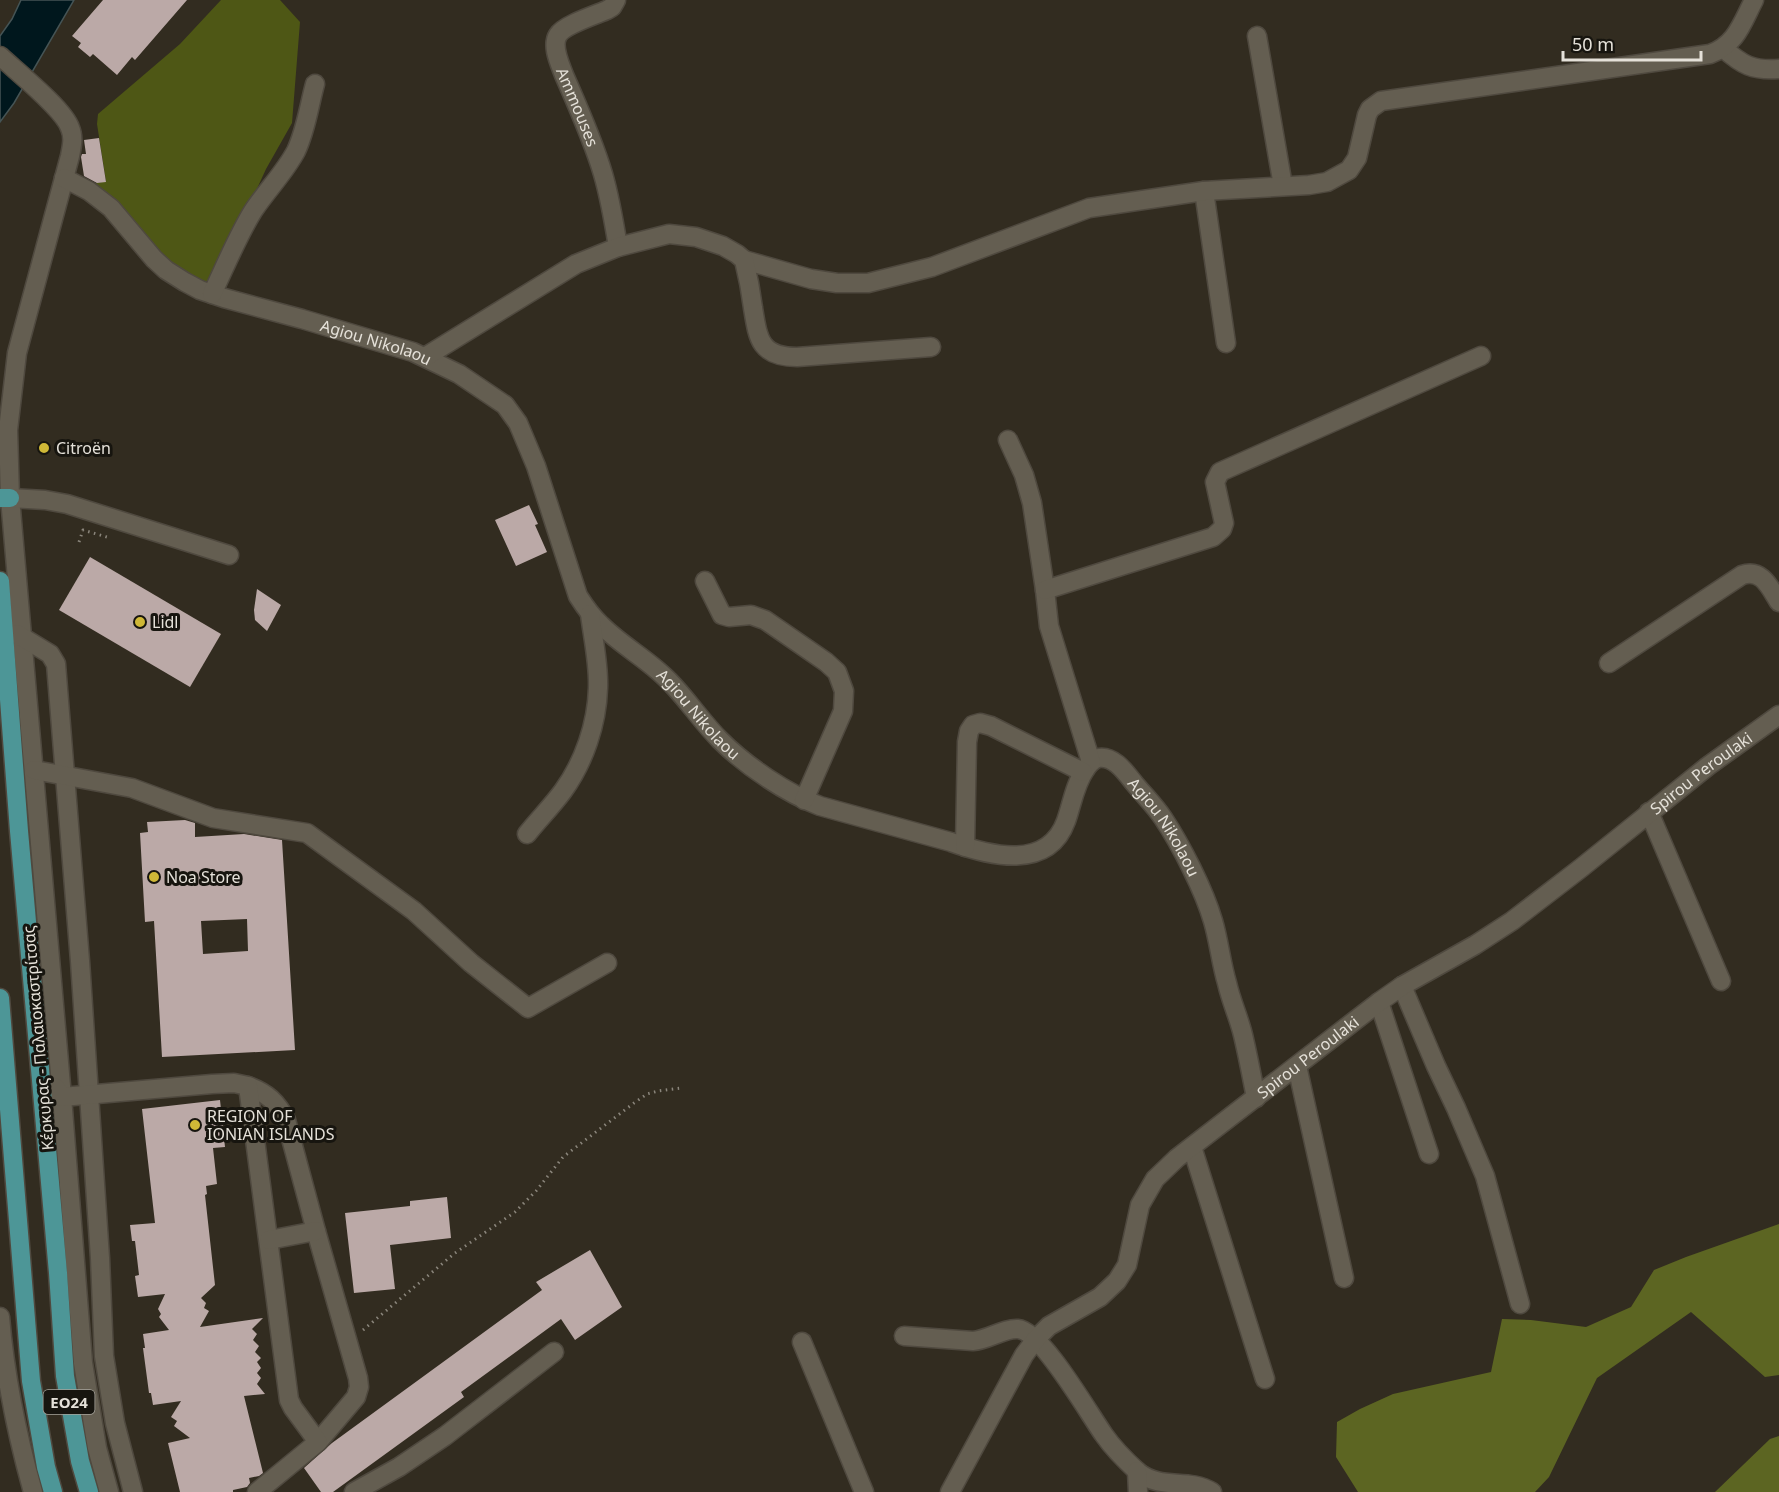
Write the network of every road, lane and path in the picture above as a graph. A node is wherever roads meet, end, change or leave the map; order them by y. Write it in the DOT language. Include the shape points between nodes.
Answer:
graph roads {
  1 [pos="616,0"];
  2 [pos="1754,0"];
  3 [pos="1257,36"];
  4 [pos="1723,48"];
  5 [pos="0,56"];
  6 [pos="1779,69"];
  7 [pos="315,84"];
  8 [pos="64,178"];
  9 [pos="1283,186"];
  10 [pos="1204,191"];
  11 [pos="618,247"];
  12 [pos="744,260"];
  13 [pos="212,294"];
  14 [pos="1226,343"];
  15 [pos="931,347"];
  16 [pos="1481,356"];
  17 [pos="424,357"];
  18 [pos="1008,440"];
  19 [pos="5,498"];
  20 [pos="229,555"];
  21 [pos="0,581"];
  22 [pos="705,581"];
  23 [pos="1045,590"];
  24 [pos="1779,602"];
  25 [pos="590,614"];
  26 [pos="4,627"];
  27 [pos="23,638"];
  28 [pos="1609,663"];
  29 [pos="1779,715"];
  30 [pos="1087,767"];
  31 [pos="34,770"];
  32 [pos="65,776"];
  33 [pos="804,800"];
  34 [pos="1649,812"];
  35 [pos="526,834"];
  36 [pos="965,847"];
  37 [pos="607,963"];
  38 [pos="1721,981"];
  39 [pos="1402,986"];
  40 [pos="0,998"];
  41 [pos="1379,1002"];
  42 [pos="1,1021"];
  43 [pos="1297,1066"];
  44 [pos="40,1068"];
  45 [pos="248,1086"];
  46 [pos="681,1088"];
  47 [pos="89,1094"];
  48 [pos="62,1096"];
  49 [pos="1256,1098"];
  50 [pos="5,1114"];
  51 [pos="1192,1147"];
  52 [pos="1429,1154"];
  53 [pos="316,1231"];
  54 [pos="269,1240"];
  55 [pos="1344,1278"];
  56 [pos="1520,1304"];
  57 [pos="0,1317"];
  58 [pos="904,1336"];
  59 [pos="1036,1339"];
  60 [pos="348,1342"];
  61 [pos="802,1342"];
  62 [pos="554,1352"];
  63 [pos="1265,1379"];
  64 [pos="318,1442"];
  65 [pos="1137,1471"];
  66 [pos="33,1492"];
  67 [pos="53,1492"];
  68 [pos="89,1492"];
  69 [pos="109,1492"];
  70 [pos="134,1492"];
  71 [pos="256,1492"];
  72 [pos="354,1492"];
  73 [pos="864,1492"];
  74 [pos="950,1492"];
  75 [pos="1138,1492"];
  76 [pos="1212,1492"];
  1 -- 11 [label="street, Ammouses" via="607,10 565,28 555,43 603,174"];
  2 -- 4 [label="street" via="1734,38"];
  3 -- 9 [label="street"];
  4 -- 6 [label="street" via="1749,67"];
  4 -- 9 [label="street" via="1710,54 1381,101 1367,115 1357,158 1349,170 1327,182"];
  5 -- 8 [label="street" via="59,110 71,129"];
  7 -- 13 [label="street" via="295,153 251,214"];
  8 -- 13 [label="street, Agiou Nikolaou" via="111,208 166,270"];
  8 -- 19 [label="street" via="17,353"];
  9 -- 10 [label="street"];
  10 -- 12 [label="street" via="1089,208 932,267 868,283 812,279"];
  10 -- 14 [label="street"];
  11 -- 12 [label="street" via="669,234 723,246"];
  11 -- 17 [label="street" via="576,264"];
  12 -- 15 [label="street" via="757,332 774,353 797,357"];
  13 -- 17 [label="street, Agiou Nikolaou"];
  16 -- 23 [label="street" via="1220,472 1215,482 1224,523 1213,537"];
  17 -- 25 [label="street, Agiou Nikolaou" via="477,385 512,412 536,466 578,596"];
  18 -- 23 [label="street" via="1032,504"];
  19 -- 20 [label="street" via="67,504"];
  19 -- 27 [label="street"];
  21 -- 26 [label="main road, Κέρκυρας - Παλαιοκαστρίτσας / ΕΟ24"];
  22 -- 33 [label="street" via="722,615 751,615 765,620 837,672 844,691 843,711"];
  23 -- 30 [label="street" via="1049,626"];
  24 -- 28 [label="street" via="1760,576 1742,575"];
  25 -- 33 [label="street, Agiou Nikolaou" via="668,679 720,740"];
  25 -- 35 [label="street" via="598,685 596,715 588,743 563,791"];
  26 -- 27 [label="street"];
  26 -- 44 [label="main road, Κέρκυρας - Παλαιοκαστρίτσας / ΕΟ24"];
  27 -- 31 [label="street"];
  27 -- 32 [label="street" via="55,661"];
  29 -- 34 [label="street, Spirou Peroulaki"];
  30 -- 36 [label="street, Agiou Nikolaou" via="1064,828 1039,852 1014,856"];
  30 -- 36 [label="street" via="991,726 973,725 968,742"];
  30 -- 49 [label="street, Agiou Nikolaou" via="1104,758 1119,766 1162,816 1181,849 1213,921"];
  31 -- 32 [label="street"];
  31 -- 48 [label="street"];
  32 -- 37 [label="street" via="132,788 213,818 307,833 414,911 528,1008"];
  32 -- 47 [label="street"];
  33 -- 36 [label="street, Agiou Nikolaou"];
  34 -- 38 [label="street"];
  34 -- 39 [label="street, Spirou Peroulaki" via="1512,921"];
  39 -- 41 [label="street, Spirou Peroulaki"];
  39 -- 56 [label="street" via="1485,1176"];
  40 -- 42 [label="main road, ΕΟ24"];
  41 -- 43 [label="street, Spirou Peroulaki"];
  41 -- 52 [label="street"];
  42 -- 50 [label="main road, ΕΟ24"];
  43 -- 49 [label="street, Spirou Peroulaki"];
  43 -- 55 [label="street"];
  44 -- 48 [label="street"];
  44 -- 68 [label="main road, Κέρκυρας - Παλαιοκαστρίτσας / ΕΟ24" via="65,1376"];
  45 -- 47 [label="street" via="234,1083"];
  45 -- 53 [label="street" via="280,1107"];
  45 -- 54 [label="street"];
  46 -- 60 [label="path" via="647,1094 573,1149 515,1212 455,1253"];
  47 -- 48 [label="street"];
  47 -- 70 [label="street" via="104,1356 115,1423"];
  48 -- 69 [label="street" via="83,1363"];
  49 -- 51 [label="street, Spirou Peroulaki"];
  50 -- 67 [label="main road, ΕΟ24" via="31,1381"];
  51 -- 59 [label="street, Spirou Peroulaki" via="1155,1179 1140,1205 1127,1265 1117,1281 1100,1297 1049,1326"];
  51 -- 63 [label="street"];
  53 -- 54 [label="street"];
  53 -- 60 [label="street"];
  54 -- 64 [label="street" via="289,1400"];
  57 -- 66 [label="street" via="19,1437"];
  58 -- 59 [label="street" via="973,1341 1017,1329"];
  59 -- 65 [label="street" via="1077,1391 1105,1436"];
  59 -- 74 [label="street, Spirou Peroulaki"];
  60 -- 64 [label="street" via="358,1392"];
  61 -- 73 [label="street"];
  62 -- 72 [label="street" via="445,1436"];
  64 -- 71 [label="street"];
  65 -- 75 [label="street"];
  65 -- 76 [label="street" via="1159,1483 1192,1484"];
}
